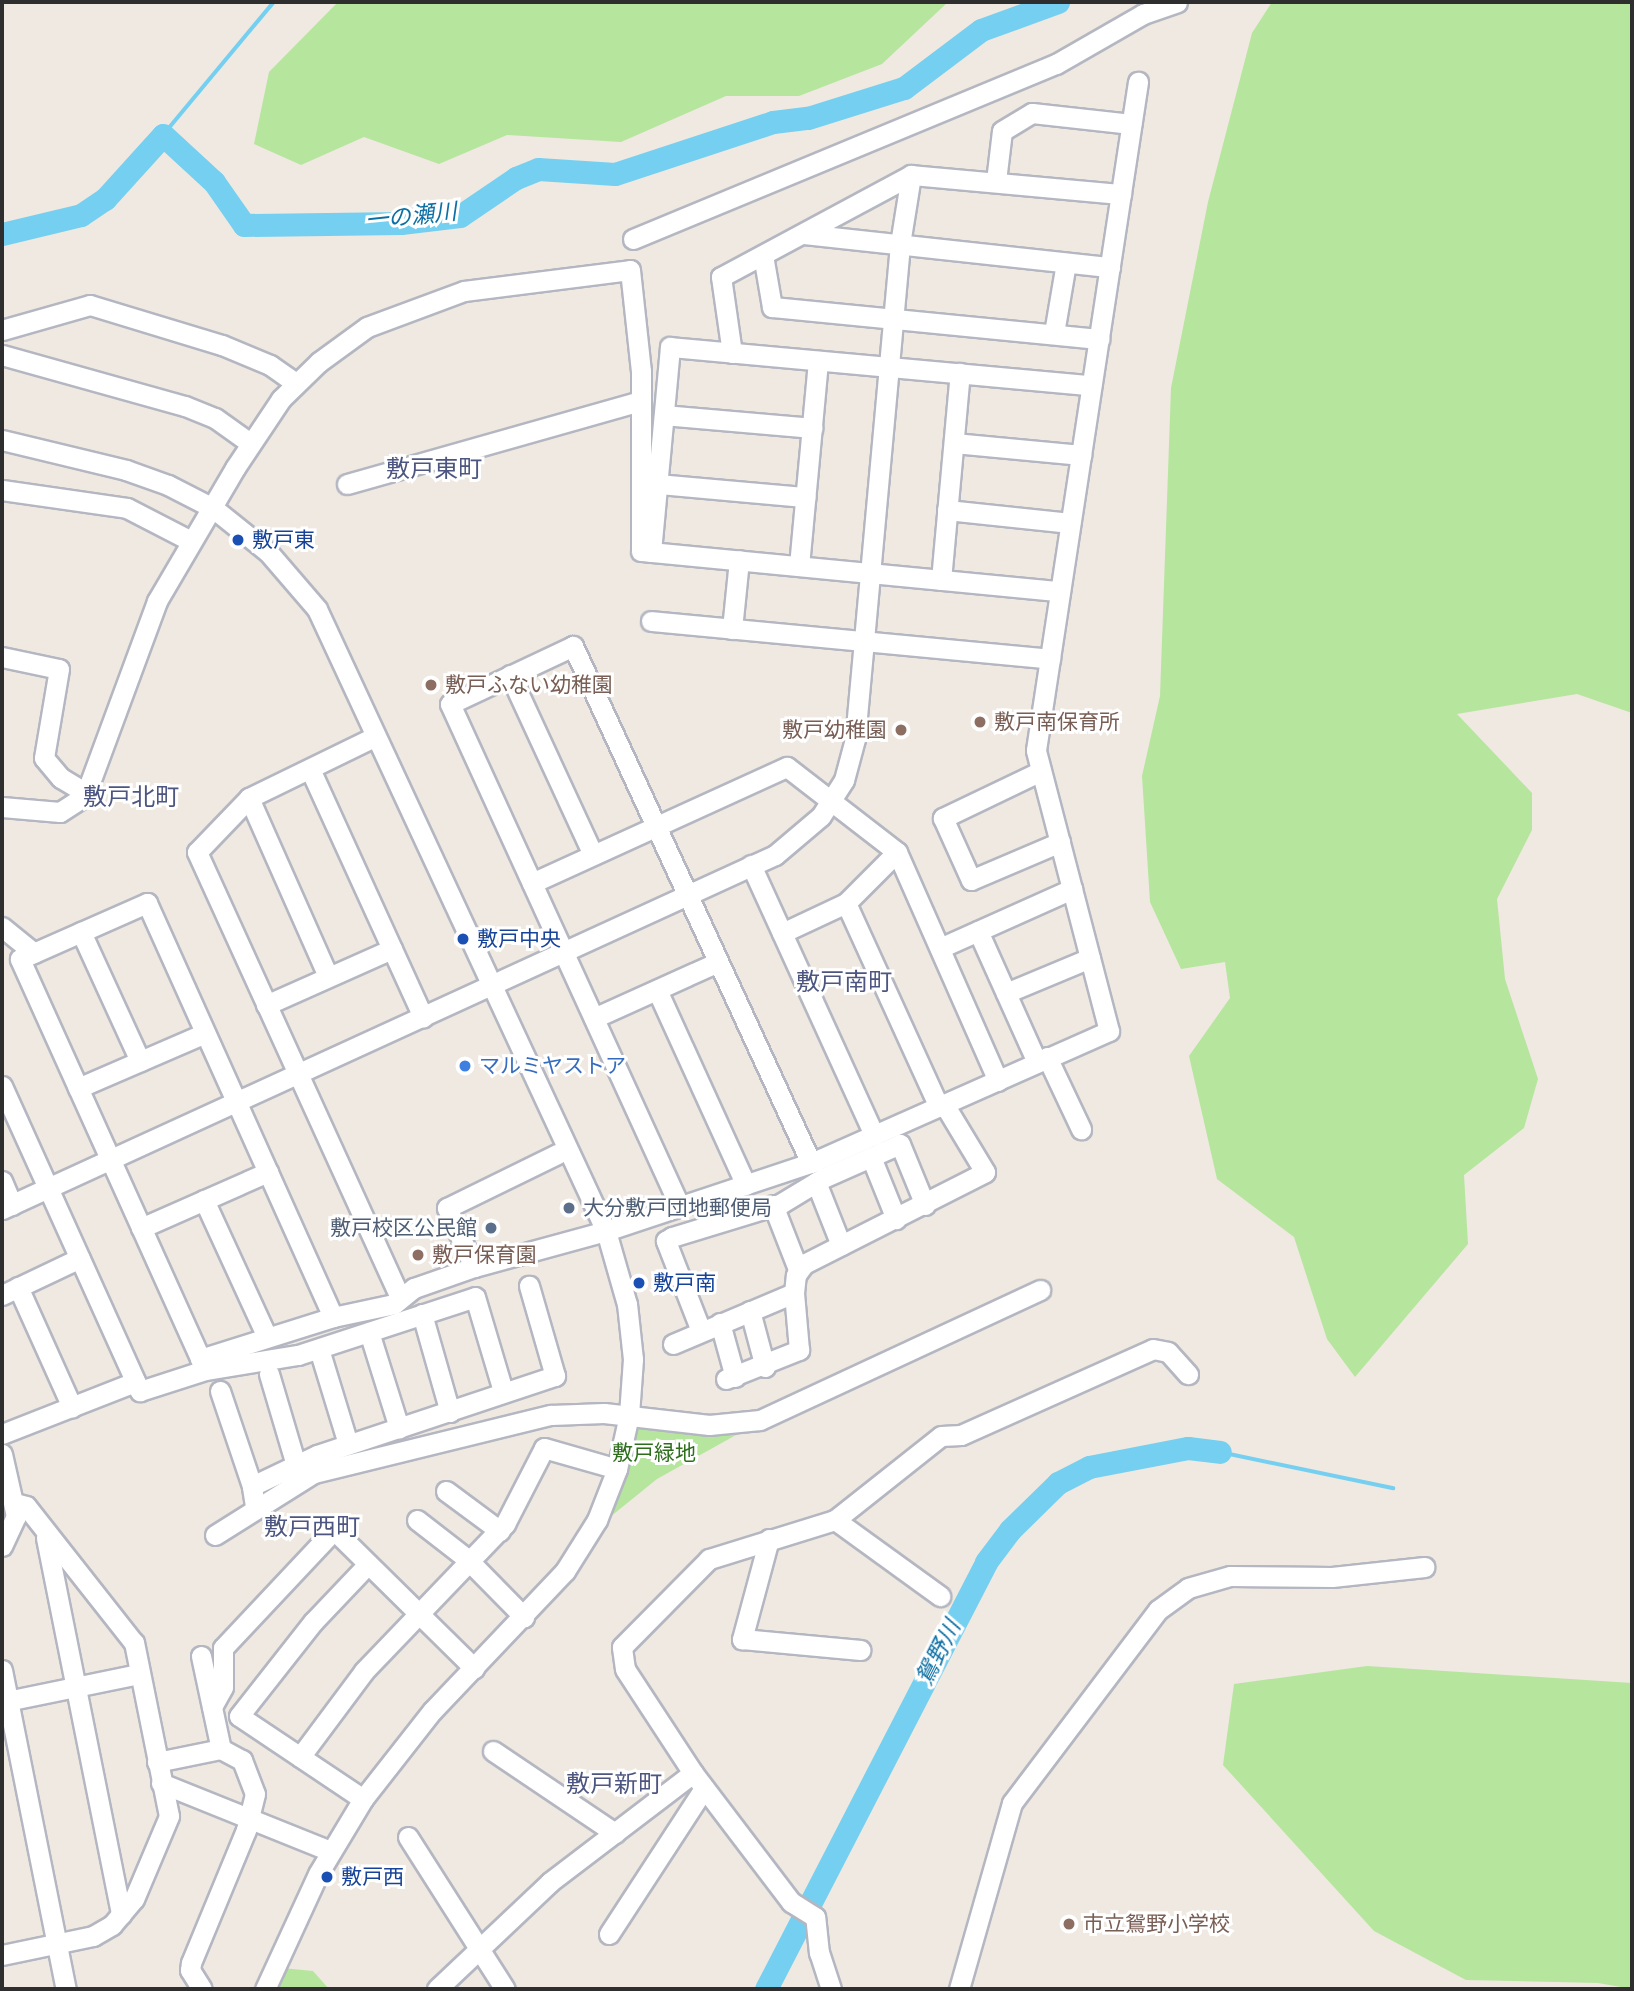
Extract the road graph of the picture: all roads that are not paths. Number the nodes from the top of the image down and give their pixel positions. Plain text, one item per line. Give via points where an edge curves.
1 (1177, 2) edge
2 (1138, 82) dead end
3 (1132, 124) junction
4 (911, 175) junction
5 (996, 181) junction
6 (1121, 194) junction
7 (804, 234) junction
8 (633, 239) dead end
9 (900, 244) junction
10 (763, 255) junction
11 (1066, 263) junction
12 (1110, 267) junction
13 (894, 317) junction
14 (2, 330) edge
15 (1054, 333) junction
16 (1099, 339) junction
17 (732, 353) junction
18 (2, 355) edge
19 (818, 360) junction
20 (890, 367) junction
21 (960, 373) junction
22 (296, 383) junction
23 (1091, 385) junction
24 (641, 401) junction
25 (664, 415) junction
26 (812, 428) junction
27 (2, 440) edge
28 (250, 443) junction
29 (954, 443) junction
30 (1081, 455) junction
31 (347, 484) dead end
32 (658, 484) junction
33 (2, 490) edge
34 (806, 497) junction
35 (213, 508) junction
36 (947, 510) junction
37 (1070, 523) junction
38 (191, 541) junction
39 (651, 552) junction
40 (739, 561) junction
41 (799, 566) junction
42 (871, 573) junction
43 (940, 580) junction
44 (1060, 591) junction
45 (651, 621) dead end
46 (732, 629) junction
47 (865, 642) junction
48 (2, 657) edge
49 (1049, 659) junction
50 (510, 676) junction
51 (372, 738) dead end
52 (310, 769) junction
53 (1041, 771) junction
54 (86, 793) junction
55 (249, 798) junction
56 (832, 802) junction
57 (2, 807) edge
58 (656, 827) junction
59 (1060, 842) junction
60 (897, 852) junction
61 (593, 855) junction
62 (751, 865) junction
63 (532, 883) junction
64 (1072, 889) junction
65 (688, 895) junction
66 (846, 903) junction
67 (2, 927) edge
68 (978, 931) junction
69 (81, 932) junction
70 (782, 933) junction
71 (940, 948) junction
72 (392, 949) junction
73 (564, 952) junction
74 (34, 953) junction
75 (1090, 958) junction
76 (719, 962) junction
77 (327, 974) junction
78 (494, 984) junction
79 (657, 990) junction
80 (1006, 993) junction
81 (267, 1005) junction
82 (422, 1017) junction
83 (594, 1018) junction
84 (205, 1033) junction
85 (1042, 1059) junction
86 (141, 1061) junction
87 (298, 1074) junction
88 (998, 1081) junction
89 (2, 1086) edge
90 (78, 1088) junction
91 (236, 1102) junction
92 (941, 1105) junction
93 (1081, 1129) dead end
94 (874, 1135) junction
95 (557, 1154) dead end
96 (871, 1157) junction
97 (110, 1160) junction
98 (268, 1172) junction
99 (813, 1173) junction
100 (2, 1181) edge
101 (746, 1185) junction
102 (48, 1188) junction
103 (204, 1200) junction
104 (774, 1205) junction
105 (925, 1205) junction
106 (680, 1206) junction
107 (7, 1207) edge
108 (896, 1219) junction
109 (141, 1228) junction
110 (606, 1231) junction
111 (841, 1245) junction
112 (79, 1258) junction
113 (474, 1267) junction
114 (798, 1269) junction
115 (528, 1286) dead end
116 (1040, 1290) dead end
117 (10, 1291) edge
118 (794, 1293) junction
119 (400, 1298) junction
120 (750, 1311) junction
121 (422, 1314) junction
122 (333, 1317) junction
123 (720, 1323) junction
124 (701, 1331) junction
125 (369, 1332) junction
126 (267, 1337) junction
127 (673, 1344) dead end
128 (319, 1349) junction
129 (202, 1364) junction
130 (765, 1367) junction
131 (269, 1374) dead end
132 (1188, 1374) dead end
133 (135, 1382) junction
134 (220, 1391) dead end
135 (503, 1391) junction
136 (72, 1407) junction
137 (450, 1412) junction
138 (629, 1415) junction
139 (2, 1421) edge
140 (2, 1428) edge
141 (399, 1428) junction
142 (2, 1434) edge
143 (348, 1444) junction
144 (2, 1454) edge
145 (296, 1465) junction
146 (617, 1469) junction
147 (446, 1491) dead end
148 (253, 1496) junction
149 (15, 1503) junction
150 (417, 1520) dead end
151 (835, 1520) junction
152 (499, 1531) junction
153 (46, 1535) junction
154 (215, 1535) dead end
155 (769, 1539) junction
156 (2, 1546) edge
157 (468, 1563) junction
158 (369, 1564) junction
159 (1424, 1567) dead end
160 (940, 1596) dead end
161 (418, 1612) junction
162 (524, 1617) junction
163 (860, 1650) dead end
164 (201, 1656) dead end
165 (474, 1668) junction
166 (2, 1670) edge
167 (139, 1674) junction
168 (74, 1687) junction
169 (5, 1701) edge
170 (212, 1707) junction
171 (221, 1749) junction
172 (493, 1751) dead end
173 (300, 1757) junction
174 (157, 1762) junction
175 (699, 1781) junction
176 (161, 1783) junction
177 (363, 1799) junction
178 (246, 1818) junction
179 (615, 1833) junction
180 (408, 1837) dead end
181 (330, 1851) junction
182 (121, 1915) junction
183 (609, 1934) dead end
184 (57, 1945) junction
185 (479, 1949) junction
186 (2, 1955) edge
187 (66, 1989) edge
188 (202, 1989) edge
189 (265, 1989) edge
190 (437, 1989) edge
191 (505, 1989) edge
192 (831, 1989) edge
193 (960, 1989) edge

1 - 8 street via 1143,14 1056,64
2 - 3 street
3 - 5 street via 1032,114 1002,131
3 - 6 street
4 - 5 street
4 - 7 street
4 - 9 street
5 - 6 street
6 - 12 street
7 - 9 street
7 - 10 street
9 - 11 street
9 - 13 street
10 - 13 street via 772,307
10 - 17 street via 721,277
11 - 12 street
11 - 15 street
12 - 16 street
13 - 15 street
13 - 20 street
14 - 22 street via 90,304 222,345 270,365
15 - 16 street
16 - 23 street
17 - 19 street
17 - 25 street via 670,347
18 - 28 street via 185,406 215,418
19 - 20 street
19 - 26 street
20 - 21 street
20 - 42 street
21 - 23 street
21 - 29 street
22 - 24 street via 367,327 419,305 492,287 630,270
22 - 28 street
23 - 30 street
24 - 31 street
24 - 39 street via 638,539 641,551
25 - 26 street
25 - 32 street
26 - 34 street
27 - 35 street via 126,470
28 - 35 street
29 - 30 street
29 - 36 street
30 - 37 street
32 - 34 street
32 - 39 street
33 - 38 street via 127,508
34 - 41 street
35 - 38 street
35 - 78 street via 268,552 317,608
36 - 37 street
36 - 43 street
37 - 44 street
38 - 54 street via 157,601
39 - 40 street
40 - 41 street
40 - 46 street
41 - 42 street
42 - 43 street
42 - 47 street
43 - 44 street
44 - 49 street
45 - 46 street
46 - 47 street
47 - 49 street
47 - 56 street via 851,760
48 - 54 street via 59,669 44,758 61,778
49 - 53 street via 1036,750
50 - 58 street via 573,646
50 - 61 street
50 - 63 street via 450,704
51 - 52 street
52 - 55 street
52 - 72 street
53 - 59 street
53 - 59 street via 943,818 971,880
54 - 57 street via 76,805 60,812
55 - 77 street
55 - 81 street via 197,852
56 - 58 street via 787,767
56 - 60 street
56 - 62 street via 794,843
58 - 61 street
58 - 65 street
59 - 64 street
60 - 66 street
60 - 71 street
61 - 63 street
62 - 65 street
62 - 70 street
63 - 73 street
64 - 68 street
64 - 75 street
65 - 73 street
65 - 76 street
66 - 70 street
66 - 92 street
67 - 74 street
68 - 71 street
68 - 80 street
69 - 74 street
69 - 84 street via 147,903
69 - 86 street
70 - 94 street
71 - 88 street
72 - 77 street
72 - 82 street
73 - 78 street
73 - 83 street
74 - 90 street via 20,959
75 - 80 street
75 - 85 street via 1109,1031
76 - 79 street
76 - 99 street
77 - 81 street
78 - 82 street
78 - 110 street
79 - 83 street
79 - 101 street
80 - 85 street
81 - 87 street
82 - 87 street
83 - 106 street
84 - 86 street
84 - 91 street
85 - 88 street
85 - 93 street
86 - 90 street
87 - 91 street
87 - 119 street
88 - 92 street
89 - 102 street
90 - 97 street
91 - 97 street
91 - 98 street
92 - 94 street
92 - 105 street via 985,1172
94 - 99 street
95 - 113 street via 447,1208
96 - 99 street
96 - 105 street via 900,1144
96 - 108 street
97 - 102 street
97 - 109 street
98 - 103 street
98 - 122 street
99 - 101 street
99 - 104 street
99 - 111 street
100 - 107 street
101 - 106 street
102 - 107 street
102 - 112 street
103 - 109 street
103 - 126 street
104 - 114 street
104 - 124 street via 698,1226 666,1241
105 - 108 street
106 - 110 street
108 - 111 street
109 - 129 street
110 - 113 street
110 - 138 street via 631,1330
111 - 114 street
112 - 117 street
112 - 133 street
113 - 119 street via 414,1288
114 - 118 street
115 - 135 street via 555,1376
116 - 138 street via 760,1420 709,1426
117 - 136 street
118 - 120 street
118 - 130 street via 799,1350
119 - 122 street via 340,1319
120 - 123 street
120 - 130 street
121 - 125 street
121 - 135 street via 475,1297
121 - 137 street
122 - 126 street
123 - 124 street
123 - 130 street via 731,1378
124 - 127 street
125 - 128 street
125 - 141 street
126 - 129 street
128 - 129 street
128 - 143 street
129 - 133 street via 140,1391
131 - 145 street
132 - 151 street via 1168,1352 1153,1349 1132,1355 961,1435 941,1436
133 - 136 street
134 - 148 street
135 - 137 street
136 - 142 street
137 - 141 street
138 - 146 street
138 - 148 street via 551,1415 339,1466
139 - 140 street
141 - 143 street
143 - 145 street
144 - 149 street
145 - 148 street
146 - 152 street via 544,1448 523,1495
146 - 162 street via 578,1553
147 - 152 street
148 - 154 street
149 - 153 street via 26,1506
149 - 156 street via 14,1524
150 - 157 street
151 - 155 street
151 - 160 street
152 - 157 street
153 - 167 street via 134,1643
153 - 168 street
155 - 163 street via 743,1639
155 - 175 street via 709,1559 622,1647 625,1669
157 - 161 street
157 - 162 street
158 - 161 street
158 - 170 street via 334,1530 223,1648 223,1687
158 - 173 street via 313,1622 239,1716
159 - 193 street via 1332,1577 1230,1576 1188,1588 1158,1610 1012,1803
161 - 165 street
161 - 173 street via 364,1671
162 - 165 street
164 - 170 street
165 - 177 street via 424,1721
166 - 169 street
167 - 168 street
167 - 174 street
168 - 169 street
168 - 182 street
169 - 184 street
170 - 171 street
171 - 174 street
171 - 178 street via 242,1760 256,1794
172 - 179 street
173 - 177 street
174 - 176 street
175 - 179 street
175 - 183 street
175 - 192 street via 790,1902 815,1917 819,1954
176 - 178 street
176 - 182 street via 169,1816 134,1899
177 - 181 street
178 - 181 street
178 - 188 street via 246,1830 191,1963 190,1970
179 - 185 street via 550,1882
180 - 185 street
181 - 189 street
182 - 184 street via 93,1936
184 - 186 street
184 - 187 street
185 - 190 street
185 - 191 street

